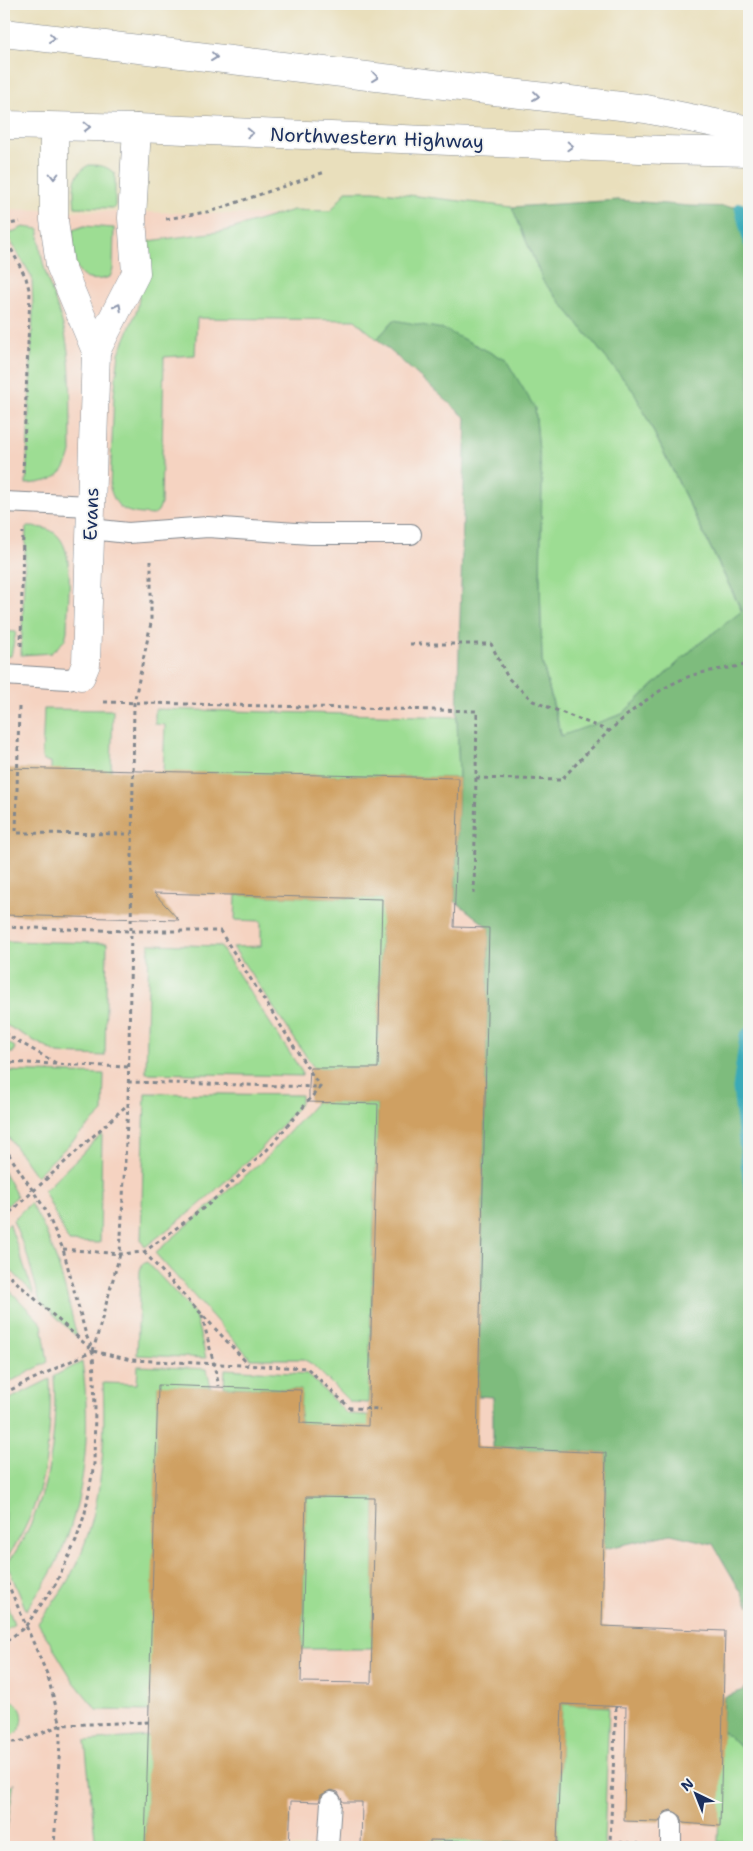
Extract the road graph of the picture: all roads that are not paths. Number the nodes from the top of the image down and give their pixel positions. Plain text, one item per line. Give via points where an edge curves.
1 (4, 33) edge
2 (4, 125) edge
3 (54, 127) junction
4 (137, 128) junction
5 (749, 130) edge
6 (749, 152) edge
7 (96, 351) junction
8 (13, 502) edge
9 (91, 518) junction
10 (411, 534) dead end
11 (12, 675) edge
12 (81, 676) joint
13 (331, 1802) dead end
14 (672, 1822) dead end
15 (328, 1847) edge
16 (671, 1847) edge

1 -> 5 main road via 646,109
2 - 3 main road, Northwestern Highway
3 -> 4 main road, Northwestern Highway
3 -> 7 main road, Evans via 54,220 60,265
4 -> 6 main road, Northwestern Highway
7 -> 4 main road, Evans via 136,273 132,218
7 - 9 main road, Evans
8 - 9 lane
9 - 10 lane via 128,533 208,527 311,534
9 - 12 main road, Evans via 86,664
11 - 12 lane via 68,679
13 - 15 lane
14 - 16 lane

